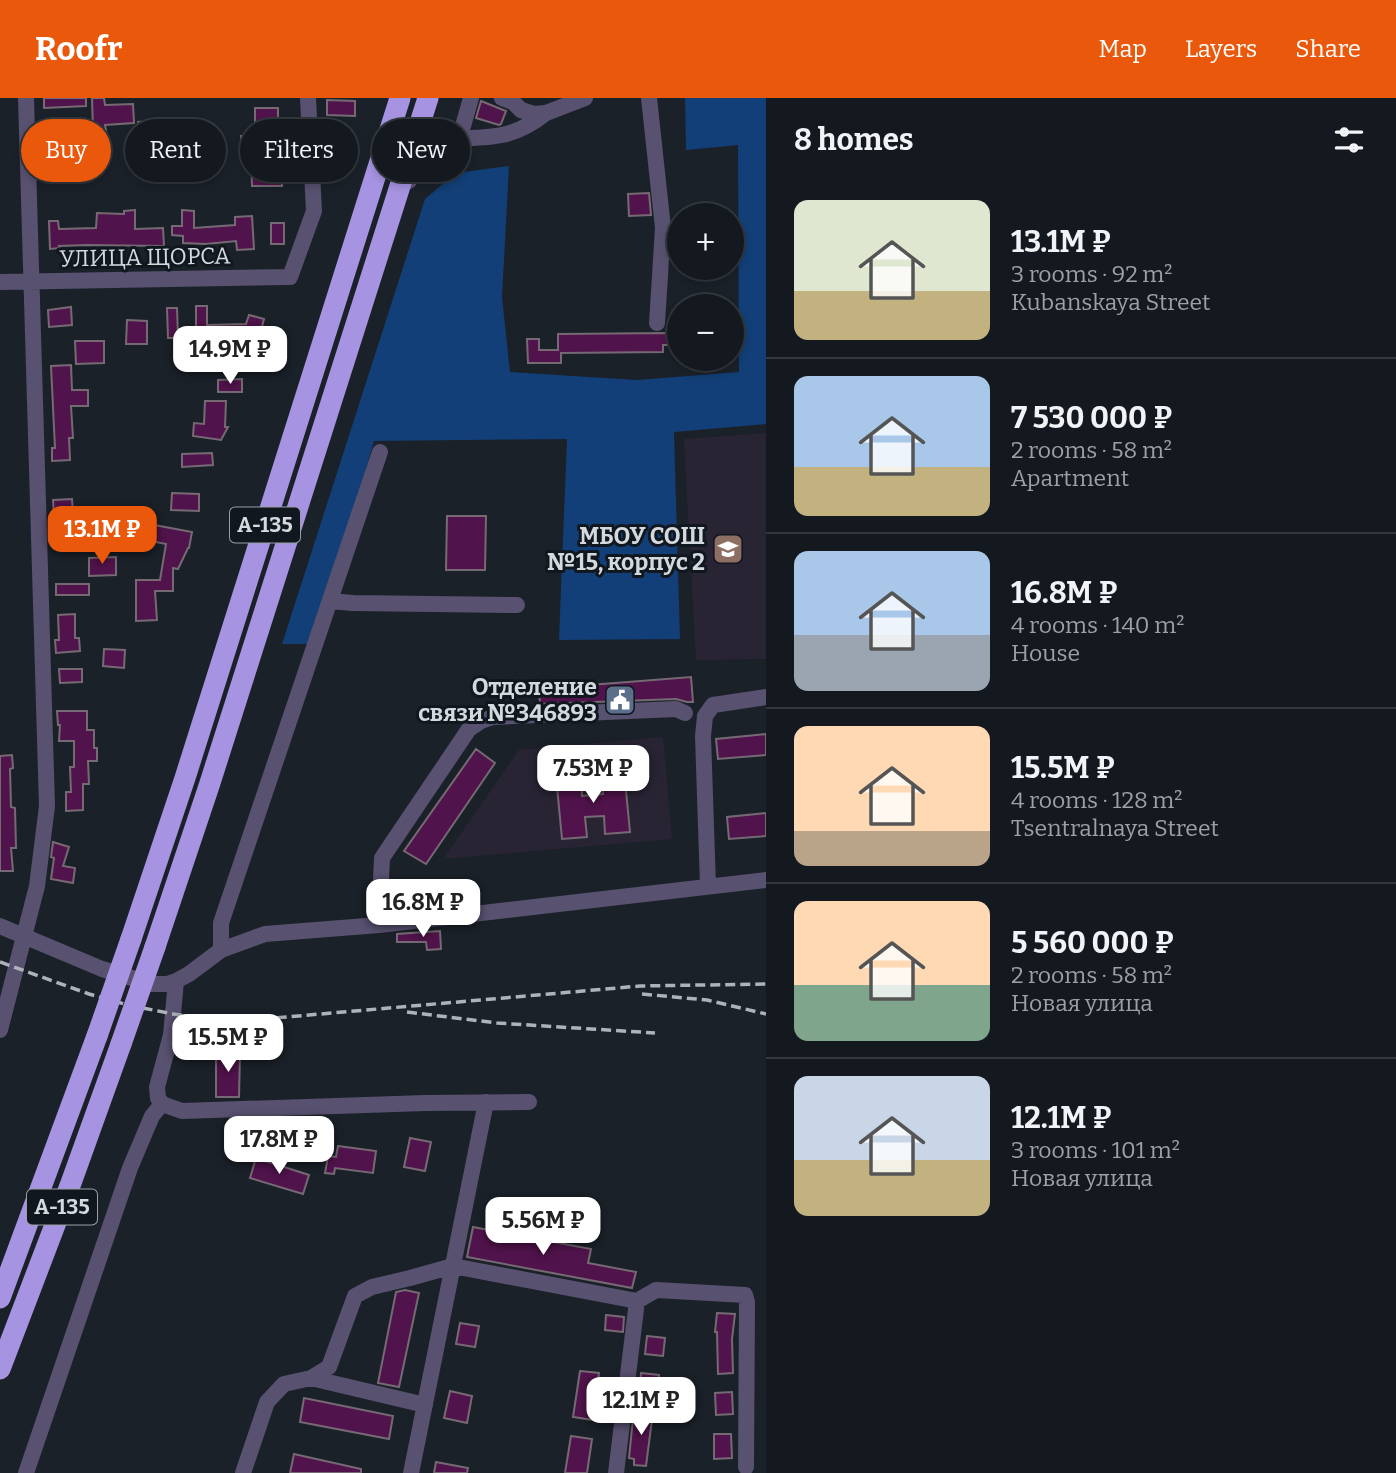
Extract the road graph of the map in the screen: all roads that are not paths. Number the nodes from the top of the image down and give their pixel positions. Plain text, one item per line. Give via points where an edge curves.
1 (26, 98) edge
2 (308, 98) edge
3 (400, 98) edge
4 (428, 98) edge
5 (471, 98) edge
6 (502, 98) edge
7 (585, 98) edge
8 (649, 98) edge
9 (546, 113) junction
10 (465, 119) edge
11 (470, 138) edge
12 (409, 182) edge
13 (383, 239) junction
14 (31, 281) junction
15 (0, 282) edge
16 (657, 323) dead end
17 (380, 452) dead end
18 (330, 601) junction
19 (517, 605) dead end
20 (766, 697) edge
21 (685, 713) dead end
22 (766, 880) edge
23 (708, 886) junction
24 (379, 925) junction
25 (0, 926) edge
26 (23, 936) junction
27 (221, 950) junction
28 (176, 981) junction
29 (0, 1030) edge
30 (486, 1102) junction
31 (529, 1102) dead end
32 (162, 1104) junction
33 (453, 1266) junction
34 (0, 1298) edge
35 (637, 1301) junction
36 (0, 1369) edge
37 (311, 1378) junction
38 (425, 1405) junction
39 (746, 1467) dead end
40 (26, 1473) edge
41 (243, 1473) edge
42 (411, 1473) edge
43 (616, 1473) edge

1 - 14 street
2 - 14 street, УЛИЦА ЩОРСА via 314,211 290,277
3 - 34 highway, А-135, bridge via 185,778 97,1036
4 - 13 highway, А-135
5 - 10 street
6 - 9 street via 522,110
7 - 9 street
8 - 16 street via 663,229
9 - 11 street via 501,137
12 - 13 street via 394,227
13 - 36 highway, А-135, bridge via 155,947
14 - 15 street, УЛИЦА ЩОРСА
14 - 26 street via 47,806 37,887
17 - 18 street
18 - 19 street
18 - 27 street via 221,923
20 - 23 street via 713,705 705,716
21 - 24 street via 676,709 493,717 469,729 382,858
22 - 23 street
23 - 24 street
24 - 27 street via 265,934
25 - 26 street
26 - 28 street via 152,984
26 - 29 street
27 - 28 street
28 - 32 street via 171,1035 158,1087
30 - 31 street
30 - 32 street via 181,1111
30 - 33 street
32 - 40 street via 152,1116 130,1168
33 - 35 street
33 - 37 street via 372,1287 355,1296 329,1367
33 - 38 street
35 - 39 street via 656,1290 745,1295
35 - 43 street
37 - 38 street
37 - 41 street via 284,1384 267,1402
38 - 42 street

